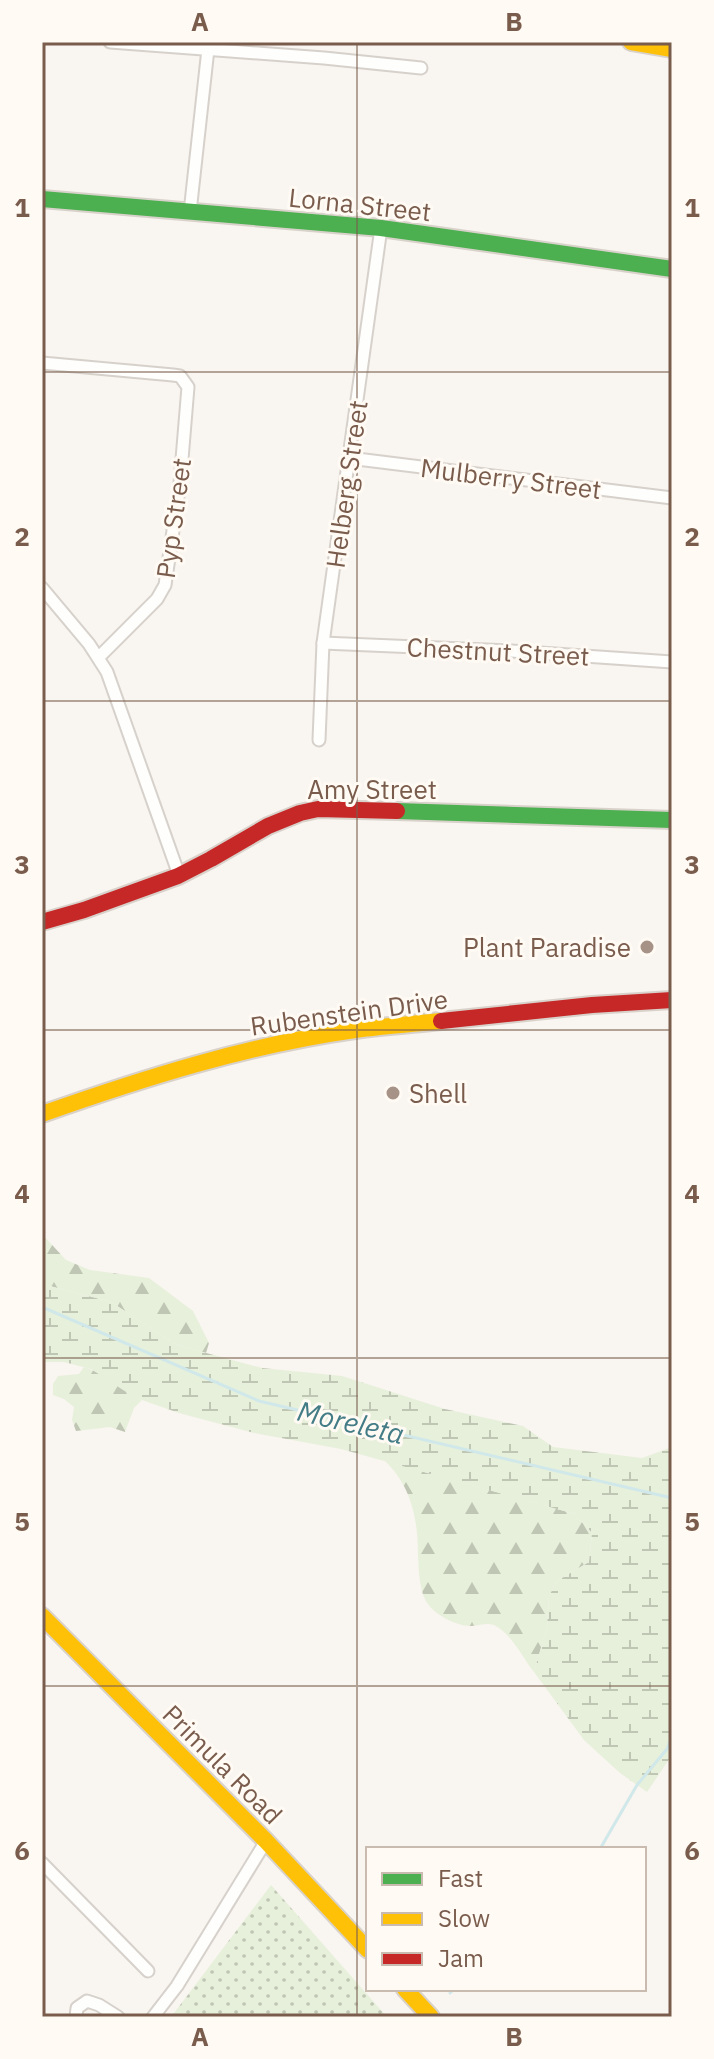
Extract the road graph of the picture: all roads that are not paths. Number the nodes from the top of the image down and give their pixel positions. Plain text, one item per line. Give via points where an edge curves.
1 (110, 42) edge
2 (638, 44) edge
3 (208, 49) junction
4 (672, 49) edge
5 (672, 63) edge
6 (421, 68) dead end
7 (42, 199) edge
8 (190, 212) junction
9 (381, 228) junction
10 (672, 269) edge
11 (42, 363) edge
12 (349, 458) junction
13 (672, 498) edge
14 (42, 588) edge
15 (323, 643) junction
16 (99, 657) junction
17 (672, 662) edge
18 (319, 740) dead end
19 (672, 820) edge
20 (179, 875) junction
21 (45, 922) edge
22 (672, 1000) edge
23 (42, 1114) edge
24 (42, 1616) edge
25 (266, 1841) junction
26 (42, 1863) edge
27 (366, 1948) edge
28 (148, 1971) dead end
29 (407, 1991) edge
30 (76, 2017) edge
31 (118, 2017) edge
32 (153, 2017) edge
33 (431, 2017) edge

1 - 3 street
2 - 4 street
2 - 5 street
3 - 6 street
3 - 8 street
7 - 8 street, Lorna Street
8 - 9 street, Lorna Street
9 - 10 street, Lorna Street
9 - 12 street, Helberg Street
11 - 16 street, Pyp Street via 180,376 188,387 165,585
12 - 13 street, Mulberry Street
12 - 15 street, Helberg Street
14 - 16 street
15 - 17 street, Chestnut Street
15 - 18 street, Helberg Street
16 - 20 street
19 - 20 street, Amy Street via 318,809 277,820
20 - 21 street, Amy Street
22 - 23 street, Rubenstein Drive via 308,1038 178,1070
24 - 25 street, Primula Road
25 - 27 street, Primula Road
25 - 32 street
26 - 28 street
29 - 33 street
30 - 31 street via 77,2008 87,2001

